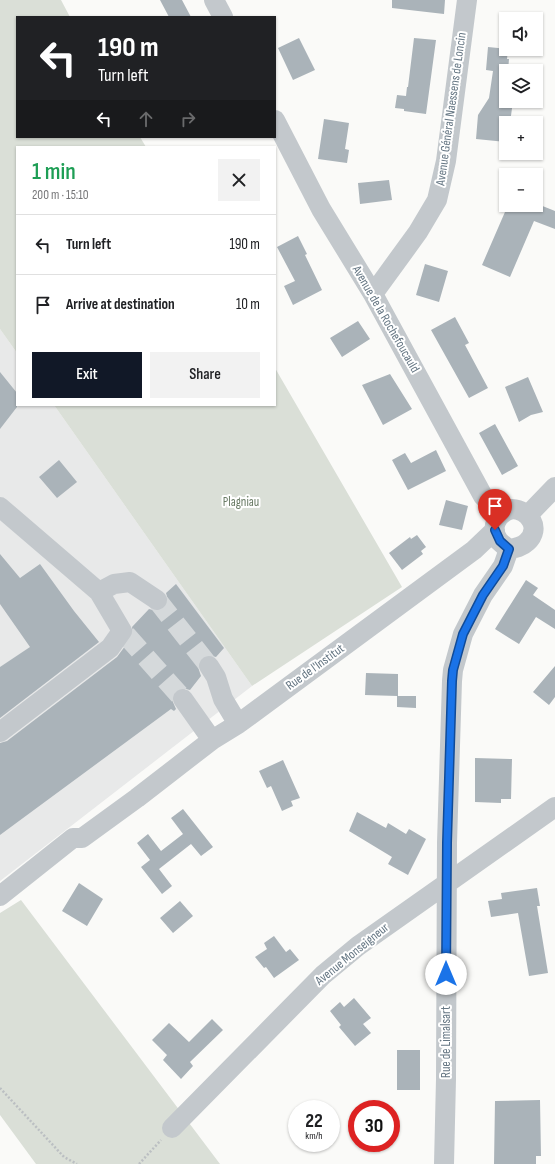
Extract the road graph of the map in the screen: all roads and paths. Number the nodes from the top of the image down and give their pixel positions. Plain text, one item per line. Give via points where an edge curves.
1 (214, 0) edge
2 (467, 0) edge
3 (222, 16) edge
4 (276, 122) edge
5 (373, 294) junction
6 (555, 487) edge
7 (0, 507) edge
8 (528, 515) junction
9 (498, 522) junction
10 (509, 549) junction
11 (99, 592) junction
12 (157, 600) tunnel mouth
13 (209, 666) tunnel mouth
14 (183, 699) tunnel mouth
15 (238, 724) junction
16 (0, 732) edge
17 (212, 740) junction
18 (555, 807) edge
19 (447, 884) junction
20 (0, 896) edge
21 (0, 1088) edge
22 (172, 1128) joint
23 (77, 1164) edge
24 (139, 1164) edge
25 (444, 1164) edge

1 - 3 street
2 - 5 street, Avenue Général Naessens de Loncin via 446,161 437,200 418,232
4 - 5 street, Avenue de la Rochefoucauld via 321,209
5 - 9 street, Avenue de la Rochefoucauld
6 - 8 street
7 - 11 street
8 - 9 street via 512,509
8 - 10 street via 533,526 530,538 522,546
9 - 10 street via 500,541
9 - 15 street, Rue de l'Institut via 474,550
10 - 19 street, Rue de Limalsart via 503,566 483,595 463,634 453,670
11 - 12 street via 114,584 130,582
11 - 16 street via 124,633 110,648
13 - 15 street via 216,677 223,699
14 - 17 street
15 - 17 street, Rue de l'Institut
17 - 20 street, Rue de l'Institut via 82,838 73,838
18 - 19 street, Avenue Monseigneur
19 - 22 street, Avenue Monseigneur via 358,946 323,975
19 - 25 street, Rue de Limalsart
21 - 23 path via 64,1157
22 - 24 path

